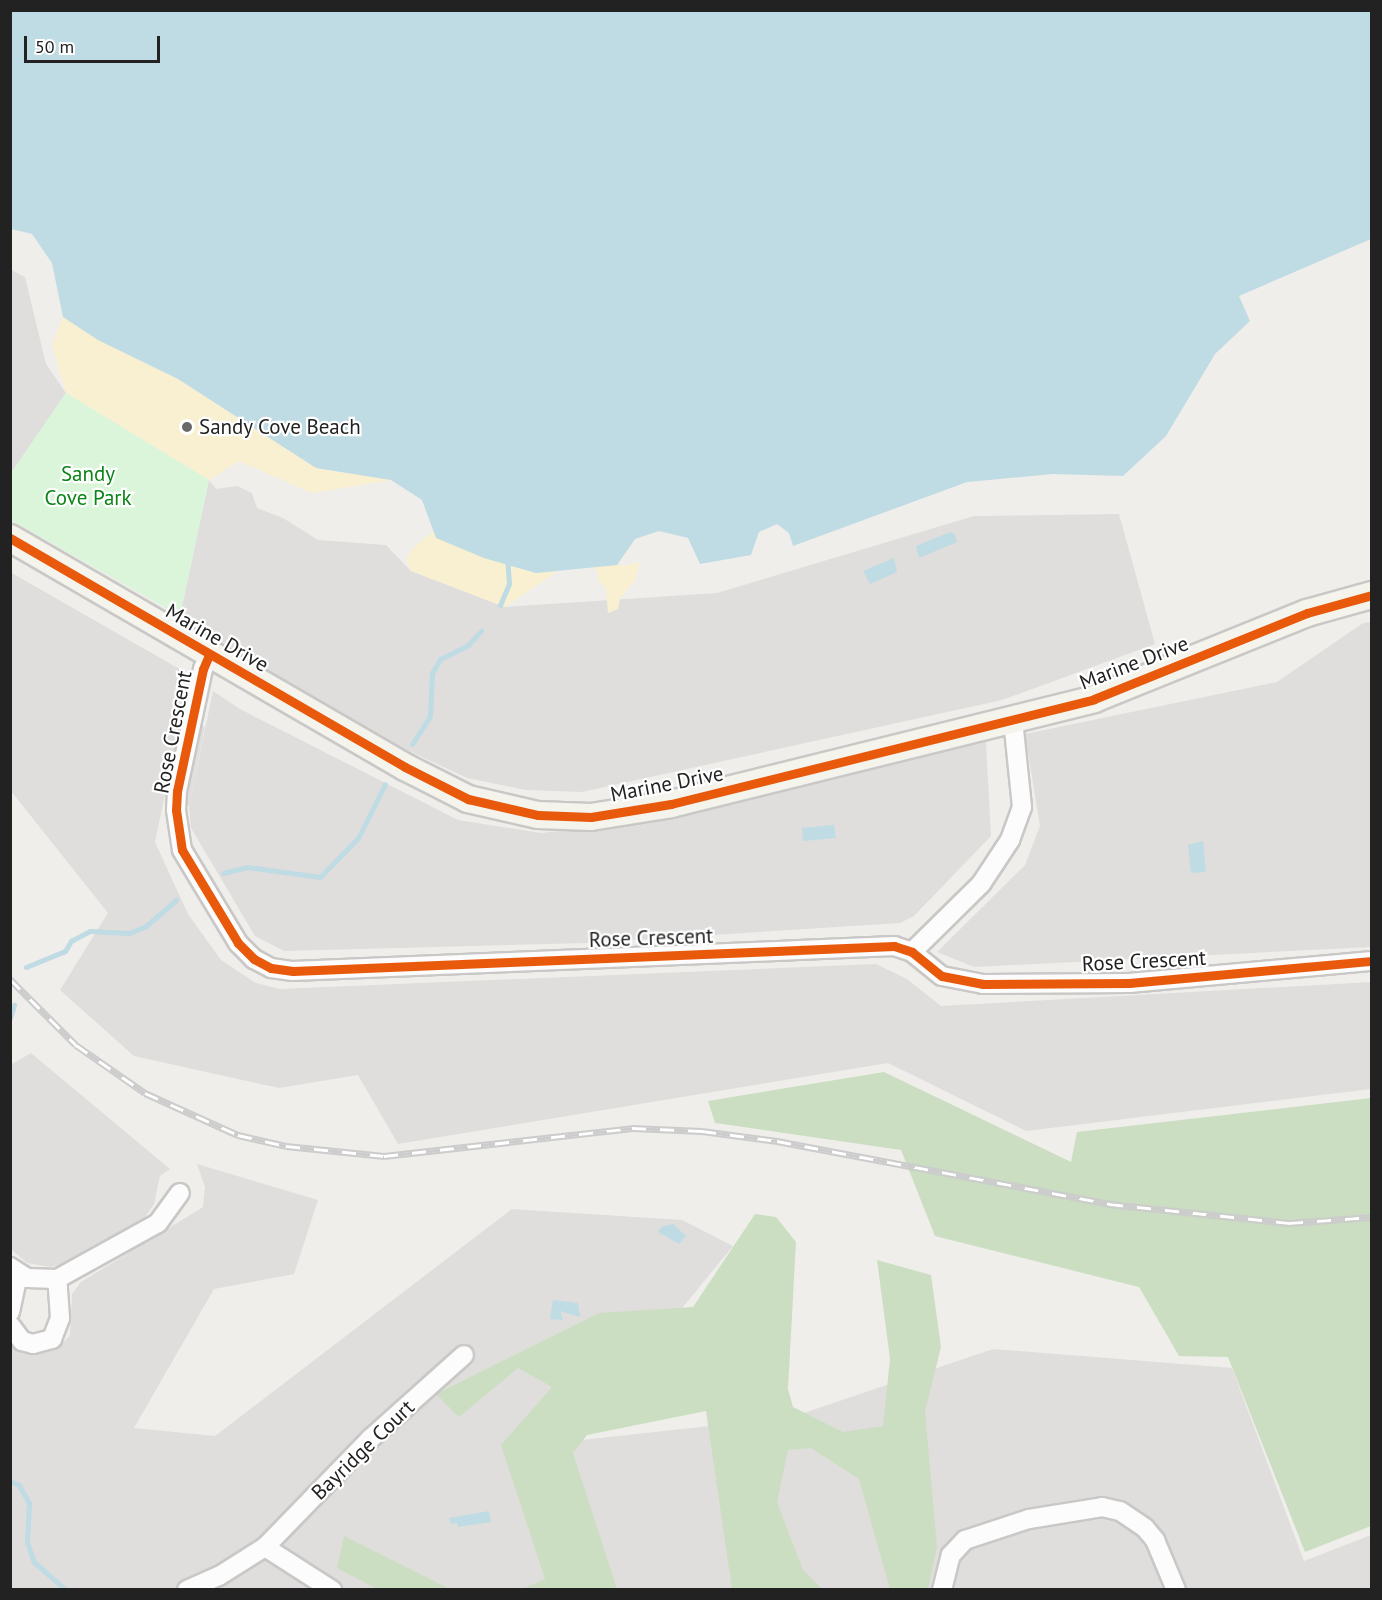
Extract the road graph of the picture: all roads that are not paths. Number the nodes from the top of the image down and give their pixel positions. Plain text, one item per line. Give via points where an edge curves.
1 (10, 538) edge
2 (1371, 595) edge
3 (200, 649) junction
4 (1013, 720) junction
5 (912, 952) junction
6 (1371, 961) edge
7 (180, 1193) dead end
8 (14, 1271) edge
9 (57, 1279) junction
10 (10, 1312) edge
11 (10, 1325) edge
12 (464, 1355) dead end
13 (265, 1547) junction
14 (187, 1590) edge
15 (332, 1590) edge
16 (942, 1590) edge
17 (1176, 1590) edge

1 - 3 main road, Marine Drive
2 - 4 main road, Marine Drive via 1307,613 1094,699
3 - 4 main road, Marine Drive via 468,799 538,814 591,817 631,813
3 - 5 street, Rose Crescent via 203,669 177,791 182,850 238,943 254,959 271,968 292,971 894,946
4 - 5 street via 1022,807 1010,840 981,884
5 - 6 street, Rose Crescent via 942,976 983,984 1128,983
7 - 9 street via 158,1222
8 - 9 street
8 - 10 street
9 - 11 street via 60,1318 52,1339 33,1344 22,1341
12 - 13 street, Bayridge Court via 370,1439
13 - 14 street, Bayridge Court via 219,1576
13 - 15 street
16 - 17 street via 951,1555 965,1540 1029,1519 1102,1507 1120,1511 1145,1528 1155,1540

